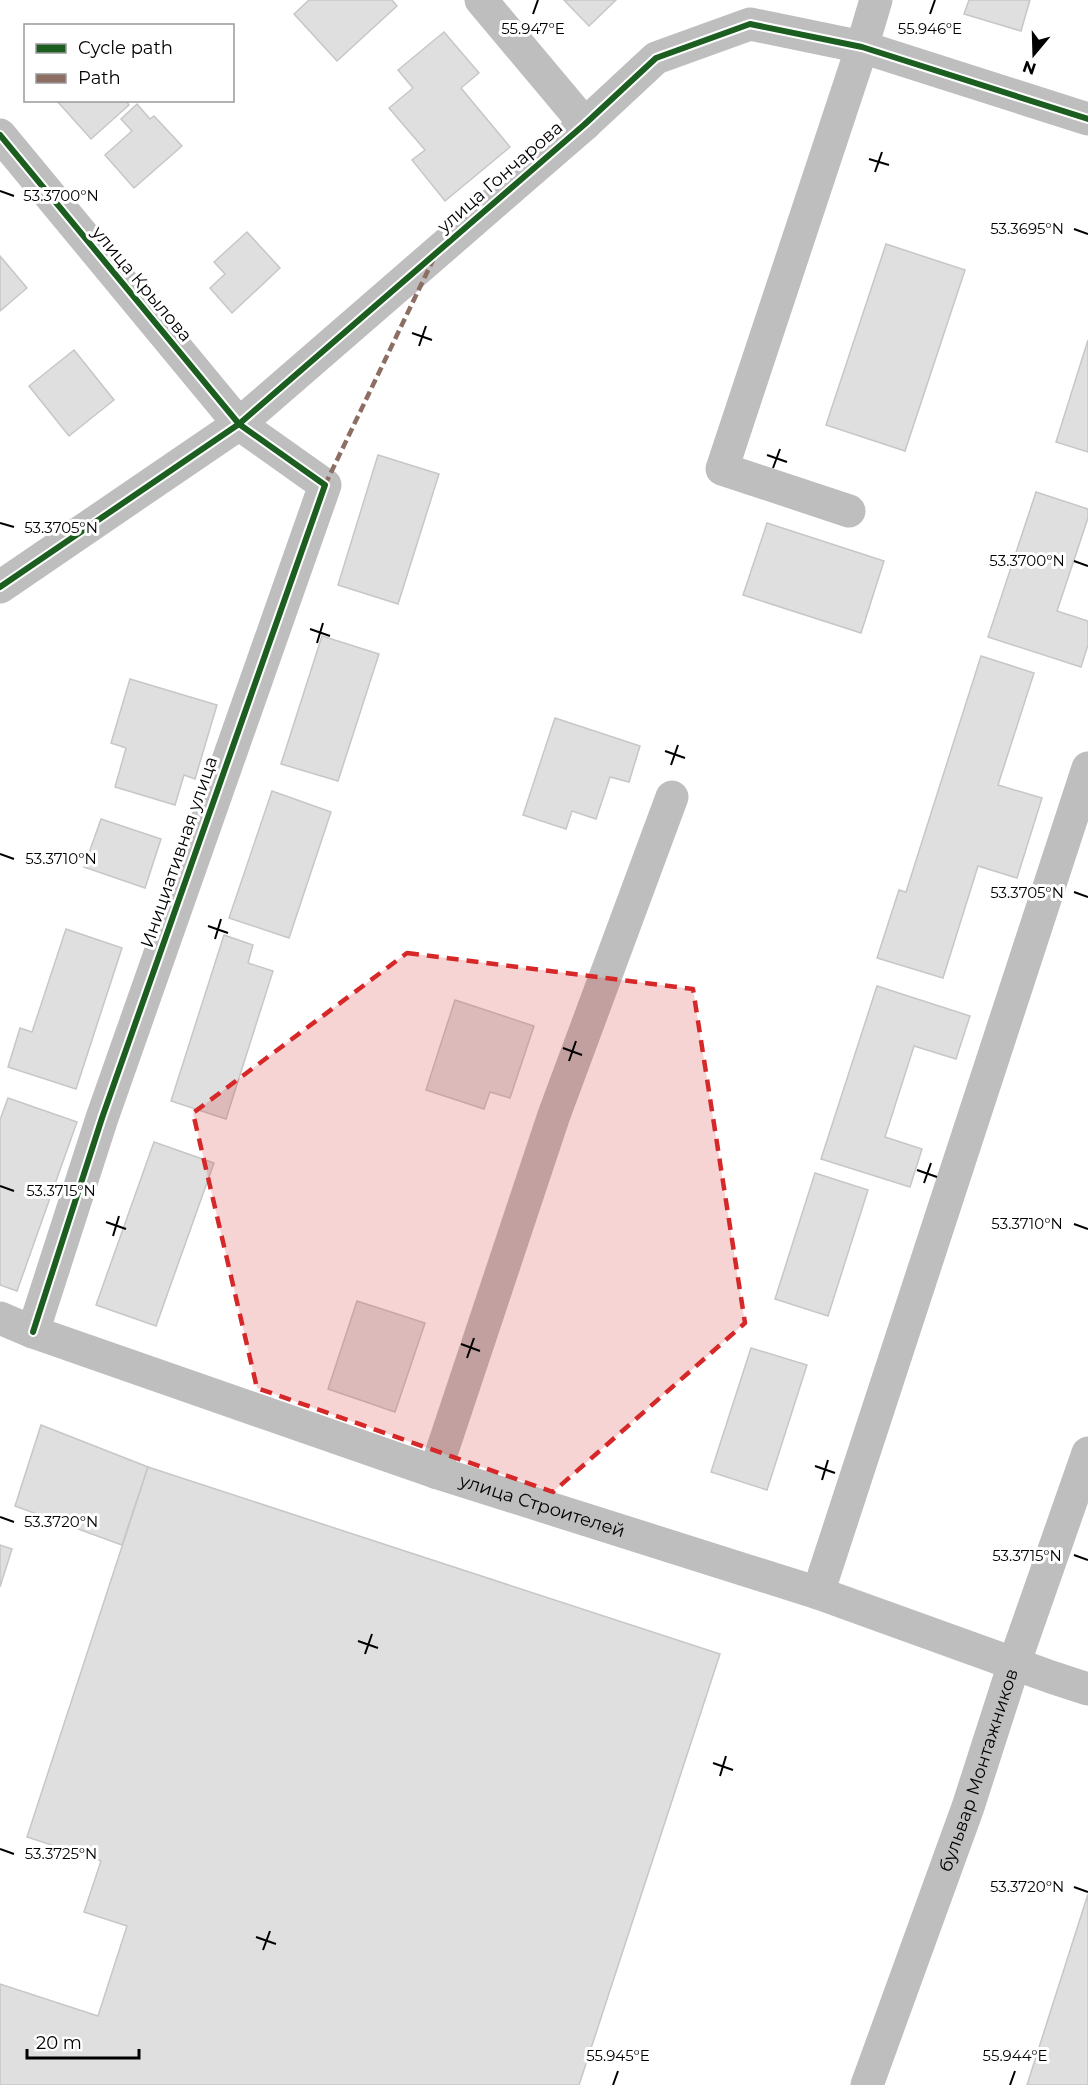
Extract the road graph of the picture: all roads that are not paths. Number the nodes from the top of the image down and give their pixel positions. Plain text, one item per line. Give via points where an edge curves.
1 (481, 0) edge
2 (876, 0) edge
3 (862, 47) junction
4 (1088, 119) edge
5 (585, 124) junction
6 (0, 135) edge
7 (238, 424) junction
8 (849, 511) dead end
9 (0, 587) edge
10 (1088, 768) edge
11 (672, 797) dead end
12 (0, 1318) edge
13 (33, 1332) junction
14 (1088, 1453) edge
15 (435, 1472) junction
16 (818, 1593) junction
17 (1014, 1664) junction
18 (1088, 1689) edge
19 (867, 2085) edge

1 - 5 street
2 - 3 street
3 - 4 street, улица Гончарова
3 - 5 street, улица Гончарова via 750,24 656,58
3 - 8 street via 722,469
5 - 7 street, улица Гончарова
6 - 7 street, улица Крылова
7 - 9 street, улица Гончарова
7 - 13 street, Инициативная улица via 325,485 102,1118
10 - 16 street
11 - 15 street via 554,1115
12 - 13 street, улица Строителей
13 - 15 street, улица Строителей
14 - 17 street, бульвар Монтажников
15 - 16 street, улица Строителей
16 - 17 street, улица Строителей
17 - 18 street, улица Строителей
17 - 19 street, бульвар Монтажников via 968,1807

